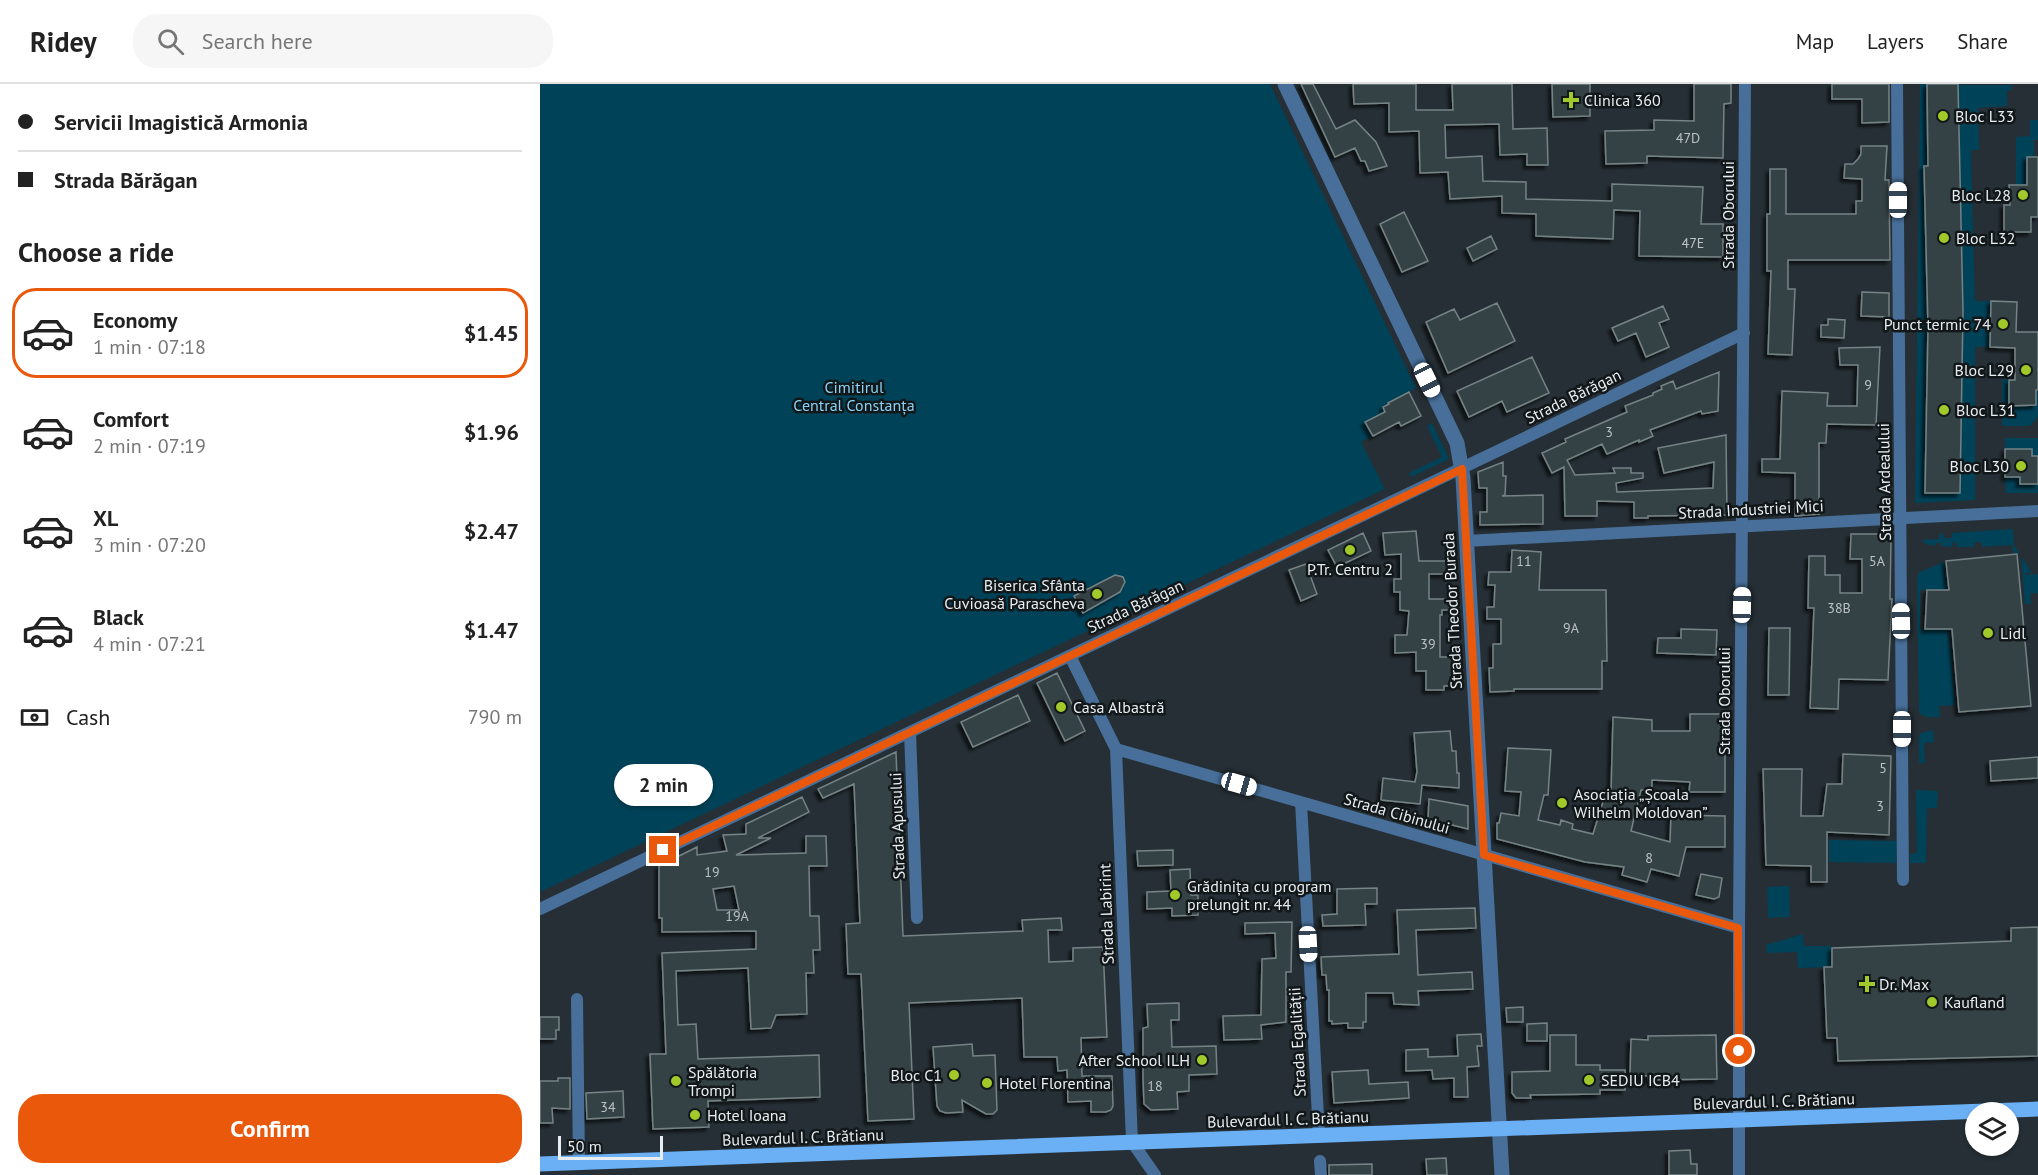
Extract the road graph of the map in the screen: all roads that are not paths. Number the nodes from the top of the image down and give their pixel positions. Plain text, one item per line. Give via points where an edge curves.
1 (1285, 84) edge
2 (1745, 84) edge
3 (1897, 84) edge
4 (1744, 333) junction
5 (1462, 469) junction
6 (2038, 511) edge
7 (1900, 518) junction
8 (1743, 526) junction
9 (1466, 541) junction
10 (1070, 656) junction
11 (910, 732) junction
12 (1116, 749) junction
13 (1301, 802) junction
14 (1484, 855) junction
15 (1903, 880) dead end
16 (540, 909) edge
17 (916, 918) dead end
18 (1738, 928) junction
19 (577, 999) dead end
20 (2038, 1109) edge
21 (1739, 1120) junction
22 (1499, 1129) junction
23 (1319, 1136) junction
24 (1132, 1142) junction
25 (1320, 1161) dead end
26 (579, 1163) junction
27 (540, 1164) edge
28 (1155, 1175) edge
29 (1321, 1175) edge
30 (1502, 1175) edge
31 (1739, 1175) edge

1 - 5 street, Strada Theodor Burada via 1457,443
2 - 4 street, Strada Oborului
3 - 7 street, Strada Ardealului
4 - 5 street, Strada Bărăgan
4 - 8 street, Strada Oborului
5 - 9 street, Strada Theodor Burada
5 - 10 street, Strada Bărăgan
6 - 7 street, Strada Industriei Mici
7 - 8 street, Strada Industriei Mici
7 - 15 street, Strada Ardealului
8 - 9 street, Strada Industriei Mici
8 - 18 street, Strada Oborului
9 - 14 street, Strada Theodor Burada
10 - 11 street, Strada Bărăgan
10 - 12 street, Strada Labirint
11 - 16 street, Strada Bărăgan
11 - 17 street, Strada Apusului
12 - 13 street, Strada Cibinului
12 - 24 street, Strada Labirint
13 - 14 street, Strada Cibinului
13 - 23 street, Strada Egalității
14 - 18 street, Strada Cibinului
14 - 22 street, Strada Theodor Burada
18 - 21 street, Strada Oborului
19 - 26 street
20 - 21 main road, Bulevardul I. C. Brătianu
21 - 22 main road, Bulevardul I. C. Brătianu
21 - 31 street, Strada Oborului
22 - 23 main road, Bulevardul I. C. Brătianu
22 - 30 street, Strada Theodor Burada
23 - 24 main road, Bulevardul I. C. Brătianu
24 - 26 main road, Bulevardul I. C. Brătianu
24 - 28 street
25 - 29 street
26 - 27 main road, Bulevardul I. C. Brătianu

